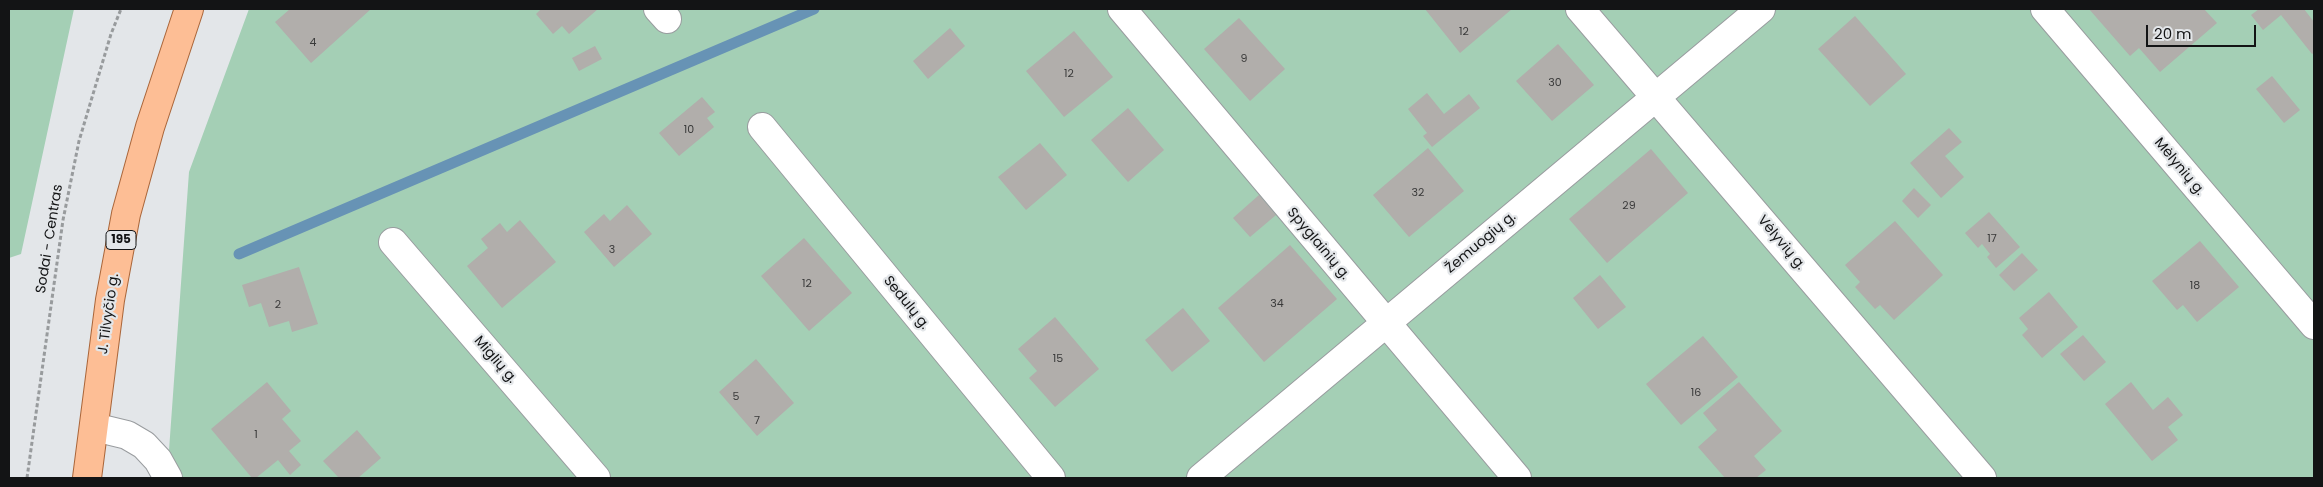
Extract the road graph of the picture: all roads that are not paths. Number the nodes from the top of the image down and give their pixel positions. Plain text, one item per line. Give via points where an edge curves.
1 (189, 9) edge
2 (1122, 9) edge
3 (1580, 9) edge
4 (1761, 9) edge
5 (2045, 9) edge
6 (1657, 98) junction
7 (762, 127) dead end
8 (393, 242) dead end
9 (1384, 323) junction
10 (2314, 325) edge
11 (94, 427) junction
12 (87, 478) edge
13 (168, 478) edge
14 (596, 478) edge
15 (1051, 478) edge
16 (1201, 478) edge
17 (1517, 478) edge
18 (1982, 478) edge

1 - 11 main road, J. Tilvyčio g. / 195 via 150,127 126,214 110,300
2 - 9 street, Spyglainių g.
3 - 6 street, Vėlyvių g.
4 - 6 street, Žemuogių g.
5 - 10 street, Mėlynių g.
6 - 9 street, Žemuogių g.
6 - 18 street, Vėlyvių g.
7 - 15 street, Sedulų g.
8 - 14 street, Miglių g.
9 - 16 street, Žemuogių g.
9 - 17 street, Spyglainių g.
11 - 12 main road, J. Tilvyčio g. / 195
11 - 13 street via 127,435 144,445

